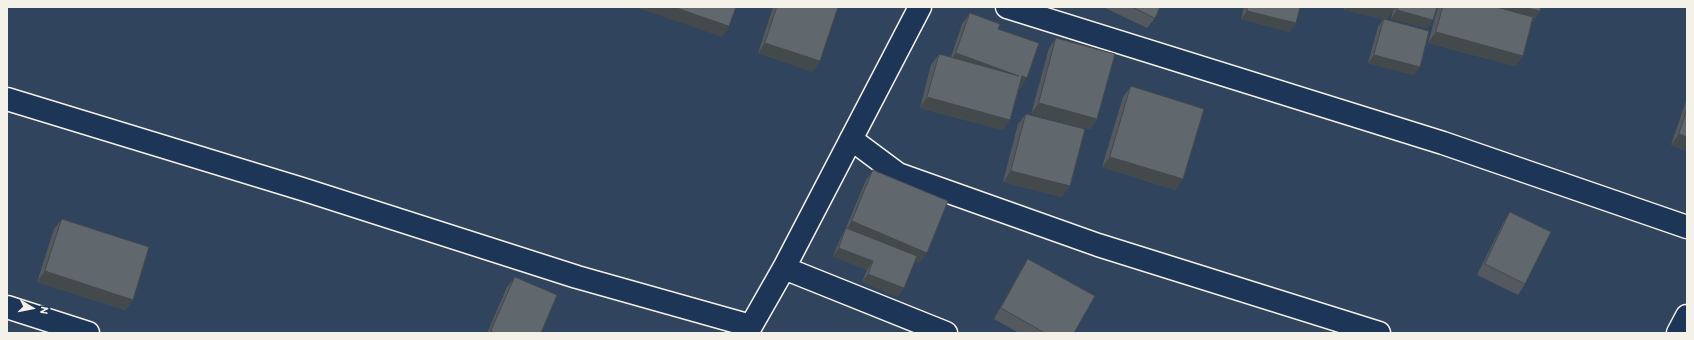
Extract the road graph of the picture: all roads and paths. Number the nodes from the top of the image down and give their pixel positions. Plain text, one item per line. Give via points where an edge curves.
1 (920, 7) edge
2 (1007, 7) edge
3 (7, 99) edge
4 (851, 139) junction
5 (1687, 227) edge
6 (784, 268) junction
7 (7, 306) edge
8 (1687, 316) edge
9 (749, 330) edge
10 (88, 333) edge
11 (946, 333) edge
12 (1379, 333) edge
13 (1678, 333) edge

1 - 4 street
2 - 5 street via 1443,143
3 - 9 street
4 - 6 street
4 - 12 street via 898,174 1098,245
6 - 9 street
6 - 11 street
7 - 10 street
8 - 13 street

